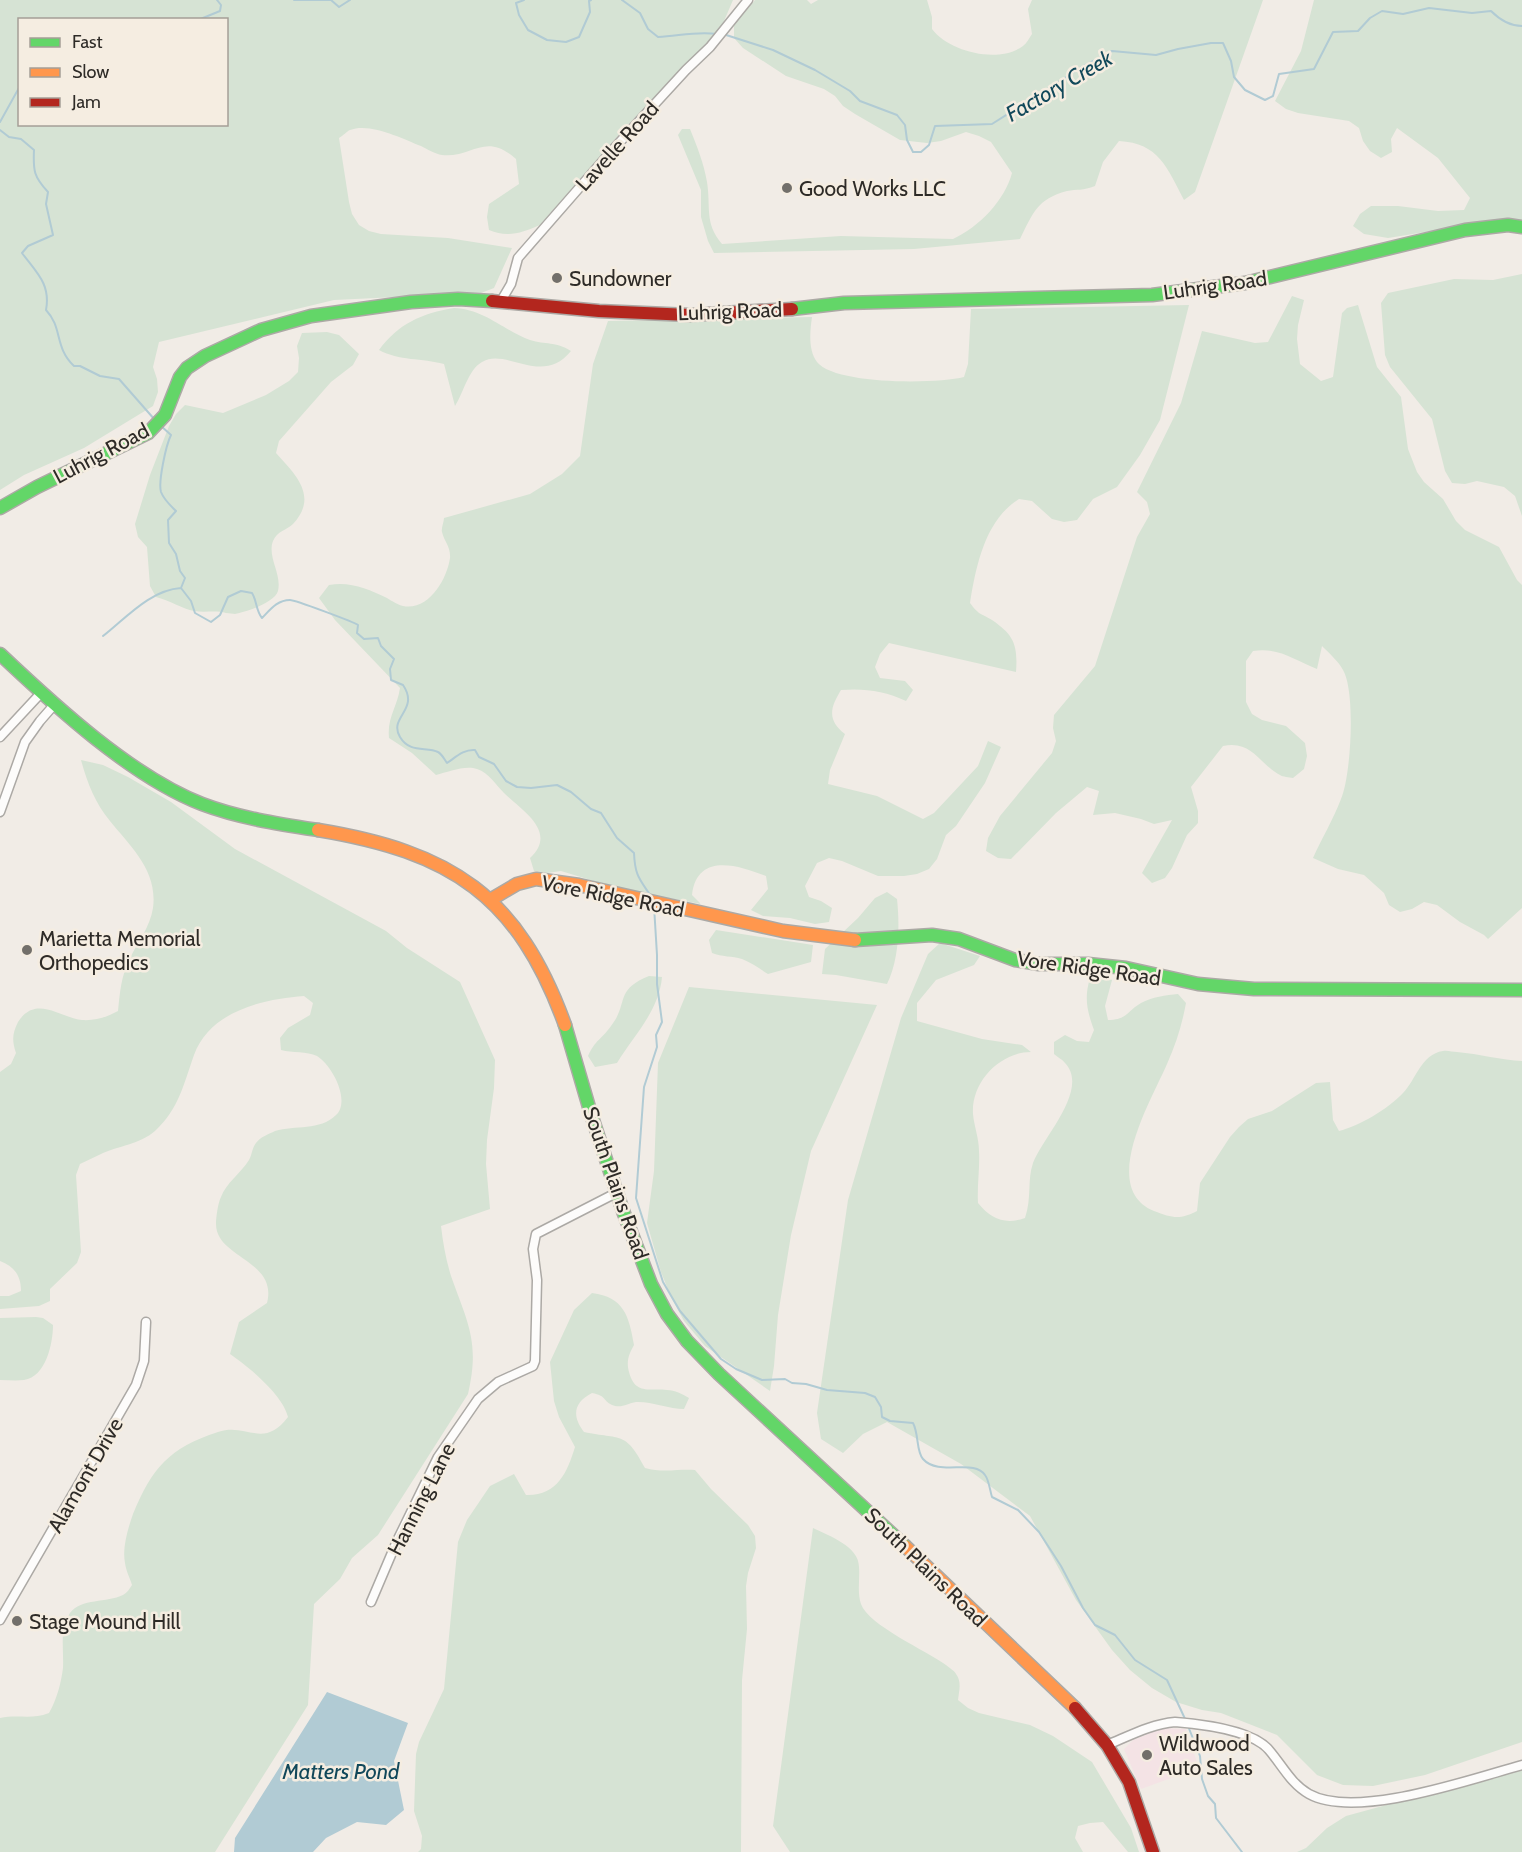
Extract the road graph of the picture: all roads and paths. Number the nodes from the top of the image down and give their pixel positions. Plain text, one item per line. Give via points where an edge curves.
1 (748, 0) edge
2 (1522, 227) edge
3 (501, 301) junction
4 (0, 508) edge
5 (0, 654) edge
6 (41, 693) junction
7 (54, 705) junction
8 (0, 737) edge
9 (0, 812) edge
10 (490, 900) junction
11 (1522, 990) edge
12 (616, 1193) junction
13 (146, 1322) dead end
14 (371, 1602) dead end
15 (0, 1620) edge
16 (1107, 1745) junction
17 (1522, 1765) edge
18 (1153, 1852) edge

1 - 3 street, Lavelle Road via 518,258 511,284
2 - 3 street, Luhrig Road via 1465,230 1245,283 1152,295 844,303 689,315
3 - 4 street, Luhrig Road via 446,300 361,308 261,330 187,368 165,416 154,427
5 - 6 street, South Plains Road
6 - 7 street, South Plains Road
6 - 8 street
7 - 9 street via 25,742
7 - 10 street, South Plains Road via 147,774 199,803 248,818 394,845 461,876
10 - 11 street, Vore Ridge Road via 517,884 536,879 783,931 862,940 932,935 959,939 1015,960 1126,968 1198,984 1277,989
10 - 12 street, South Plains Road via 517,927 536,955 553,992
12 - 14 street, Hanning Lane via 536,1234 536,1361 498,1382 478,1399 438,1457
12 - 16 street, South Plains Road via 654,1292 672,1323 700,1354 1036,1670
13 - 15 street, Alamont Drive via 144,1360 136,1386
16 - 17 street via 1164,1723 1184,1722 1238,1733 1268,1748 1298,1787 1330,1802 1392,1799
16 - 18 street, South Plains Road via 1129,1782

